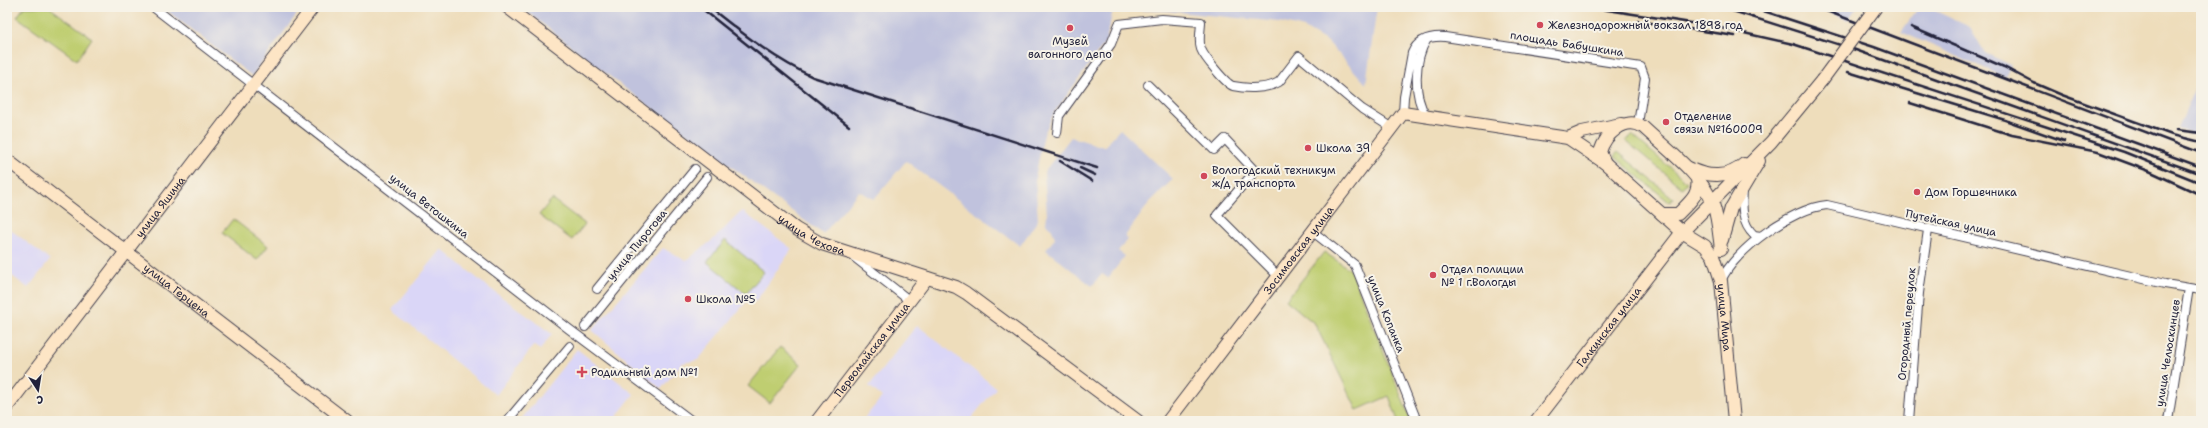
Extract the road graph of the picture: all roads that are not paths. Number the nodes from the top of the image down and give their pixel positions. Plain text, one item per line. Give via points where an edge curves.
1 (153, 7) edge
2 (313, 7) edge
3 (507, 7) edge
4 (1876, 7) edge
5 (1427, 38) junction
6 (254, 84) junction
7 (1148, 85) dead end
8 (1404, 113) junction
9 (1426, 116) junction
10 (1624, 124) junction
11 (1641, 126) junction
12 (1392, 128) junction
13 (1057, 133) dead end
14 (1568, 138) junction
15 (1771, 142) junction
16 (7, 160) edge
17 (1605, 163) junction
18 (1684, 166) junction
19 (695, 169) dead end
20 (707, 178) dead end
21 (1696, 178) junction
22 (1744, 186) junction
23 (1713, 203) junction
24 (1662, 214) junction
25 (1928, 230) junction
26 (1312, 231) junction
27 (1682, 232) junction
28 (1761, 236) junction
29 (1721, 249) junction
30 (126, 250) junction
31 (849, 253) junction
32 (1717, 265) junction
33 (1278, 276) junction
34 (927, 278) junction
35 (1721, 280) junction
36 (2189, 288) junction
37 (597, 289) dead end
38 (2201, 290) edge
39 (910, 301) junction
40 (585, 327) dead end
41 (570, 346) dead end
42 (7, 407) edge
43 (347, 421) edge
44 (507, 421) edge
45 (692, 421) edge
46 (817, 421) edge
47 (1138, 421) edge
48 (1168, 421) edge
49 (1417, 421) edge
50 (1536, 421) edge
51 (1734, 421) edge
52 (1909, 421) edge
53 (2168, 421) edge

1 - 6 street, улица Ветошкина
2 - 6 street, улица Яшина
3 - 31 street, улица Чехова via 796,229 822,244
4 - 15 street, bridge via 1822,80
5 - 8 street via 1418,43 1412,52 1404,97
5 - 9 street via 1422,49 1418,77 1419,102
5 - 11 street, площадь Бабушкина via 1445,36 1641,68 1645,78
6 - 30 street, улица Яшина
6 - 45 street, улица Ветошкина via 569,329
7 - 33 street via 1214,150 1225,139 1255,171 1216,215
8 - 9 street
8 - 12 street, Зосимовская улица
9 - 14 street
10 - 11 street
10 - 14 street via 1582,132
10 - 17 street via 1616,129 1602,146 1600,152
11 - 18 street
12 - 13 street via 1362,109 1299,56 1274,85 1264,88 1233,86 1204,54 1200,41 1201,22 1162,19 1119,24 1111,44 1059,116
12 - 26 street, Зосимовская улица
14 - 17 street
15 - 18 street via 1742,167 1721,175 1700,174
15 - 22 street
15 - 23 street, Галкинская улица
16 - 30 street, улица Герцена
17 - 24 street
18 - 21 street
19 - 37 street, улица Пирогова
20 - 40 street, улица Пирогова
21 - 23 street
21 - 24 street via 1699,188 1697,194 1678,214
22 - 28 street via 1745,222 1754,235
22 - 29 street via 1731,208 1724,228
23 - 27 street, Галкинская улица
23 - 29 street
23 - 32 street via 1709,219
24 - 27 street
25 - 28 street, Путейская улица via 1827,205 1801,212
25 - 36 street, Путейская улица
25 - 52 street, Огородный переулок
26 - 33 street, Зосимовская улица
26 - 49 street, улица Копанка via 1355,265
27 - 32 street, улица Мира via 1705,246
27 - 50 street, Галкинская улица
28 - 35 street, Путейская улица via 1739,254
29 - 35 street
30 - 42 street, улица Яшина
30 - 43 street, улица Герцена
31 - 34 street, улица Чехова
31 - 39 street
32 - 35 street, улица Мира
33 - 48 street, Зосимовская улица
34 - 39 street, Первомайская улица
34 - 47 street, улица Чехова via 956,287 966,293
35 - 51 street, улица Мира
36 - 38 street, Путейская улица
36 - 53 street, улица Челюскинцев
39 - 46 street, Первомайская улица
41 - 44 street

